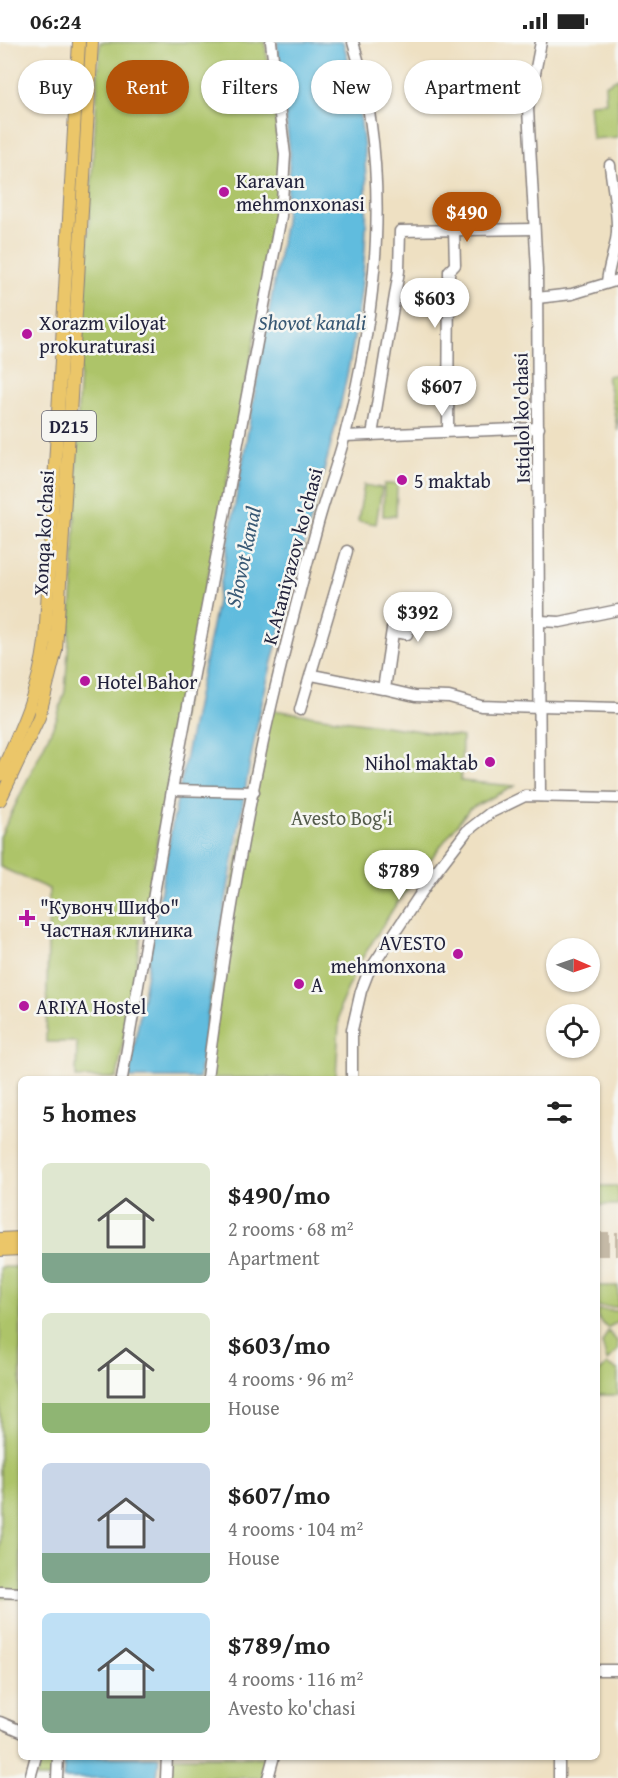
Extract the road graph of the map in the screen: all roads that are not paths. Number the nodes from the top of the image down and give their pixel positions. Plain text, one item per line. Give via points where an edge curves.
1 (78, 42) edge
2 (92, 42) edge
3 (271, 42) edge
4 (353, 42) edge
5 (541, 42) edge
6 (610, 165) dead end
7 (454, 229) junction
8 (534, 229) junction
9 (71, 268) junction
10 (612, 281) edge
11 (537, 298) junction
12 (539, 428) junction
13 (448, 431) junction
14 (372, 435) junction
15 (345, 436) junction
16 (59, 511) junction
17 (347, 551) dead end
18 (618, 610) edge
19 (540, 621) junction
20 (312, 675) junction
21 (540, 707) junction
22 (618, 708) edge
23 (300, 710) dead end
24 (2, 768) edge
25 (172, 790) junction
26 (254, 792) junction
27 (540, 796) junction
28 (618, 798) edge
29 (0, 800) edge
30 (122, 1076) edge
31 (207, 1076) edge
32 (352, 1076) edge
33 (18, 1238) edge
34 (0, 1239) edge
35 (18, 1249) edge
36 (0, 1250) edge
37 (0, 1592) edge
38 (18, 1593) edge
39 (600, 1670) edge
40 (618, 1670) edge
41 (0, 1722) edge
42 (18, 1730) edge
43 (35, 1760) edge
44 (58, 1760) edge
45 (167, 1760) edge
46 (273, 1760) edge
47 (559, 1760) edge
48 (30, 1778) edge
49 (57, 1778) edge
50 (166, 1778) edge
51 (268, 1778) edge
52 (559, 1778) edge

1 - 9 main road, Xonqa ko'chasi / D215
2 - 9 main road, Xonqa ko'chasi / D215
3 - 25 street via 285,155 281,216
4 - 15 street, K.Ataniyazov ko'chasi via 375,149 376,253 365,343
5 - 8 street, Istiqlol ko'chasi via 528,109
6 - 10 street via 618,229 608,266
7 - 8 street
7 - 13 street via 455,265 449,271
7 - 14 street via 400,231 399,271
8 - 11 street, Istiqlol ko'chasi
9 - 16 main road, Xonqa ko'chasi / D215
10 - 11 street via 572,294
11 - 12 street, Istiqlol ko'chasi
12 - 13 street
12 - 19 street, Istiqlol ko'chasi
13 - 14 street
14 - 15 street
15 - 26 street, K.Ataniyazov ko'chasi via 317,524
16 - 24 main road, Xonqa ko'chasi / D215 via 42,668 29,713
16 - 29 main road, Xonqa ko'chasi / D215 via 53,670 39,717
17 - 20 street
18 - 19 street via 560,622
19 - 21 street, Istiqlol ko'chasi
20 - 21 street via 383,690 393,623 409,626 407,634 393,632 385,688 481,706
20 - 23 street
21 - 22 street
21 - 27 street, Istiqlol ko'chasi
25 - 26 street
25 - 30 street
26 - 31 street, K.Ataniyazov ko'chasi via 223,958
27 - 28 street
27 - 32 street via 525,796 507,803 467,831 372,967 354,1020
33 - 34 main road
35 - 36 main road
37 - 38 street
39 - 40 street
41 - 42 street
43 - 48 street
44 - 49 street
45 - 50 street
46 - 51 street
47 - 52 street

